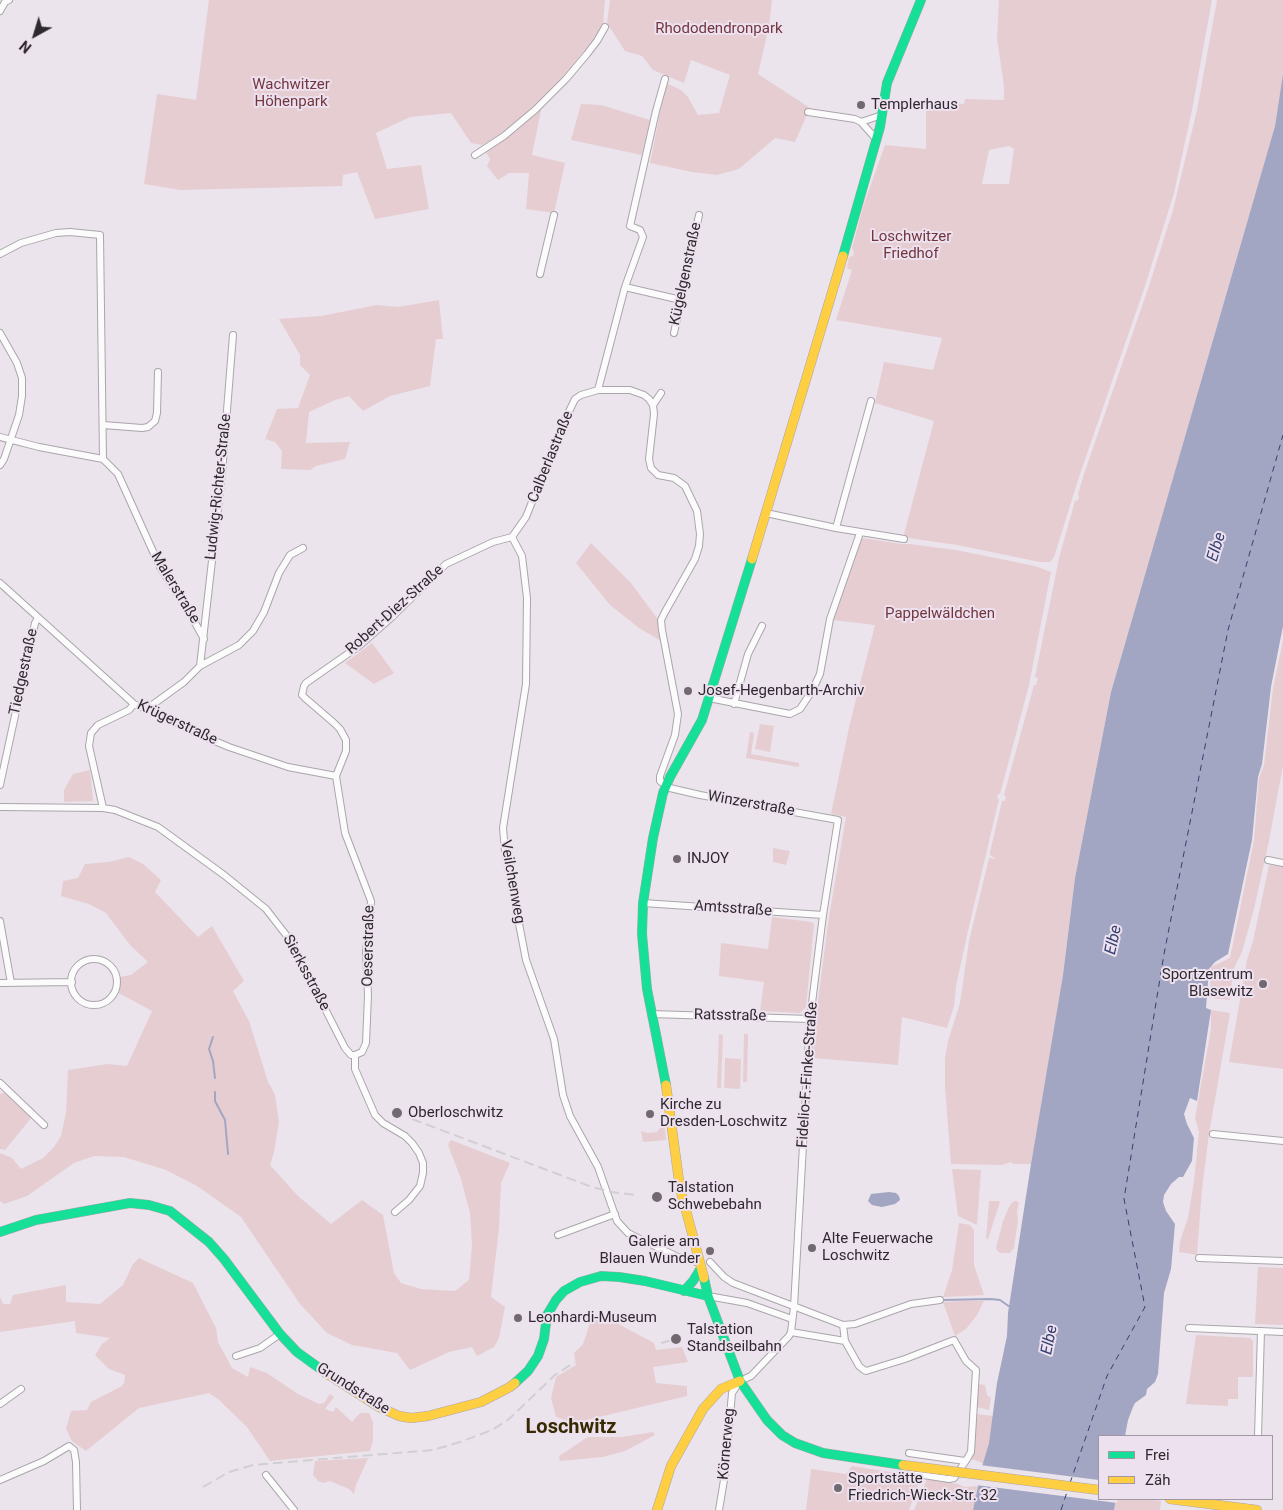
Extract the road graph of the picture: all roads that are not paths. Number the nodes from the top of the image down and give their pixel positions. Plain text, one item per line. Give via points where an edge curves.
1 (921, 0) edge
2 (6, 1) edge
3 (0, 11) edge
4 (605, 27) dead end
5 (665, 79) dead end
6 (808, 112) dead end
7 (882, 115) junction
8 (861, 122) junction
9 (877, 140) junction
10 (475, 155) dead end
11 (554, 215) dead end
12 (699, 215) dead end
13 (0, 254) edge
14 (540, 274) dead end
15 (625, 287) junction
16 (680, 300) junction
17 (0, 333) edge
18 (674, 333) dead end
19 (233, 335) dead end
20 (158, 372) dead end
21 (598, 390) junction
22 (661, 393) dead end
23 (871, 400) dead end
24 (653, 405) junction
25 (103, 425) junction
26 (0, 437) edge
27 (11, 439) junction
28 (104, 459) junction
29 (0, 464) edge
30 (766, 513) junction
31 (836, 528) junction
32 (860, 532) junction
33 (512, 537) junction
34 (904, 539) dead end
35 (303, 548) dead end
36 (0, 583) edge
37 (38, 618) junction
38 (762, 626) dead end
39 (204, 639) junction
40 (200, 666) junction
41 (709, 698) junction
42 (134, 704) junction
43 (734, 704) junction
44 (148, 708) junction
45 (336, 776) junction
46 (0, 785) edge
47 (666, 786) junction
48 (0, 807) edge
49 (103, 808) junction
50 (838, 820) joint
51 (1268, 860) dead end
52 (1283, 863) edge
53 (643, 903) junction
54 (823, 915) junction
55 (0, 921) edge
56 (72, 982) junction
57 (0, 983) edge
58 (11, 983) junction
59 (651, 1014) junction
60 (810, 1019) junction
61 (354, 1055) junction
62 (0, 1084) edge
63 (44, 1125) dead end
64 (1213, 1134) dead end
65 (1283, 1141) edge
66 (395, 1212) dead end
67 (615, 1214) junction
68 (0, 1232) edge
69 (558, 1235) dead end
70 (1199, 1258) dead end
71 (1283, 1261) edge
72 (704, 1264) junction
73 (684, 1291) junction
74 (708, 1296) junction
75 (940, 1300) dead end
76 (794, 1306) junction
77 (792, 1319) junction
78 (843, 1325) junction
79 (1189, 1328) dead end
80 (1261, 1331) junction
81 (791, 1332) junction
82 (1283, 1332) edge
83 (280, 1334) junction
84 (845, 1340) junction
85 (236, 1356) dead end
86 (740, 1381) junction
87 (21, 1389) dead end
88 (0, 1404) edge
89 (1258, 1435) edge
90 (909, 1452) dead end
91 (965, 1461) junction
92 (917, 1474) dead end
93 (266, 1475) dead end
94 (929, 1476) junction
95 (0, 1480) edge
96 (923, 1481) dead end
97 (1098, 1490) edge
98 (1178, 1500) edge
99 (77, 1510) edge
100 (294, 1510) edge
101 (657, 1510) edge
102 (719, 1510) edge
103 (1257, 1510) edge

1 - 7 main road via 887,83
2 - 3 street
4 - 10 street via 587,54 541,104 504,136
5 - 15 street via 630,226 640,230 643,237
6 - 8 street
7 - 8 street
7 - 9 main road
8 - 9 street
9 - 30 main road
11 - 14 street
12 - 16 street, Kügelgenstraße
13 - 25 street via 21,243 56,233 100,235
15 - 16 street
15 - 21 street
16 - 18 street, Kügelgenstraße
17 - 27 street via 22,378 19,415
19 - 39 street, Ludwig-Richter-Straße
20 - 25 street via 155,421 142,428
21 - 24 street, Calberlastraße via 630,390 644,395
21 - 33 street, Calberlastraße via 581,395 570,406 530,509
22 - 24 street
23 - 31 street
24 - 47 street via 651,468 685,486 697,511 700,534 695,559 662,620 678,714 675,735 660,776 660,781
25 - 28 street
26 - 27 street
27 - 28 street
27 - 29 street
28 - 39 street, Malerstraße via 118,474 160,567
30 - 31 street
30 - 41 main road
31 - 32 street
32 - 34 street
32 - 43 street via 830,619 820,674 806,702 790,714
33 - 45 street, Robert-Diez-Straße via 493,542 446,564 360,646 306,683 302,695 334,723 346,740 346,751
33 - 67 street, Veilchenweg via 522,556 527,598 526,684 503,828 505,851 526,960 554,1039 563,1095 570,1116 598,1168
35 - 40 street via 290,555 279,573 253,631 239,645
36 - 37 street, Krügerstraße
37 - 42 street, Krügerstraße
37 - 46 street, Tiedgestraße
38 - 43 street via 748,654
39 - 40 street, Malerstraße
40 - 44 street
41 - 43 street
41 - 47 main road via 702,720
42 - 44 street, Krügerstraße
42 - 49 street via 129,710 98,725 91,733 89,746
44 - 45 street, Krügerstraße via 211,741 272,762
45 - 61 street, Oeserstraße via 347,839 370,901 366,950 366,1043 362,1052
47 - 50 street, Winzerstraße
47 - 53 main road
48 - 49 street, Sierksstraße
49 - 61 street, Sierksstraße via 158,827 266,909 290,940 345,1048
50 - 54 street, Fidelio-F.-Finke-Straße
51 - 52 street
53 - 54 street, Amtsstraße
53 - 59 main road via 644,965
54 - 60 street, Fidelio-F.-Finke-Straße
55 - 58 street
56 - 56 street via 79,965 93,960 110,966 117,983 111,998 94,1005 82,1002 73,990
56 - 58 street
57 - 58 street
59 - 60 street, Ratsstraße
59 - 72 main road via 667,1088 680,1188
60 - 76 street, Fidelio-F.-Finke-Straße
61 - 66 street, Sierksstraße via 355,1069 375,1115 405,1136 419,1153 422,1163 423,1173 417,1191
62 - 63 street
64 - 65 street
67 - 69 street
67 - 72 street, Veilchenweg via 628,1233 678,1257
68 - 83 main road, Grundstraße via 36,1220 122,1204 163,1208 210,1242
70 - 71 street
72 - 73 main road
72 - 74 main road
72 - 76 street via 733,1283
73 - 74 main road, Grundstraße
73 - 83 main road, Grundstraße via 620,1277 601,1276 580,1282 564,1291 552,1305 546,1319 541,1350 521,1377 481,1402 419,1418 399,1416 379,1407 311,1363
74 - 77 street via 747,1303
74 - 86 main road
75 - 78 street via 912,1304 855,1324
76 - 77 street, Fidelio-F.-Finke-Straße
76 - 78 street
77 - 81 street, Fidelio-F.-Finke-Straße
78 - 84 street
79 - 80 street
80 - 82 street
80 - 89 street
81 - 84 street
81 - 86 street via 751,1376
83 - 85 street via 260,1348
84 - 91 street via 859,1366 866,1371 954,1340 966,1361 976,1370 971,1452
86 - 97 main road, bridge via 766,1420 782,1435 810,1450
86 - 101 main road via 720,1389 702,1409 671,1466
86 - 102 street, Körnerweg via 731,1396
87 - 88 street
90 - 91 street
91 - 94 street via 954,1478
92 - 94 street
93 - 100 street
94 - 96 street
95 - 99 street via 44,1461 66,1447 73,1448
98 - 103 main road

